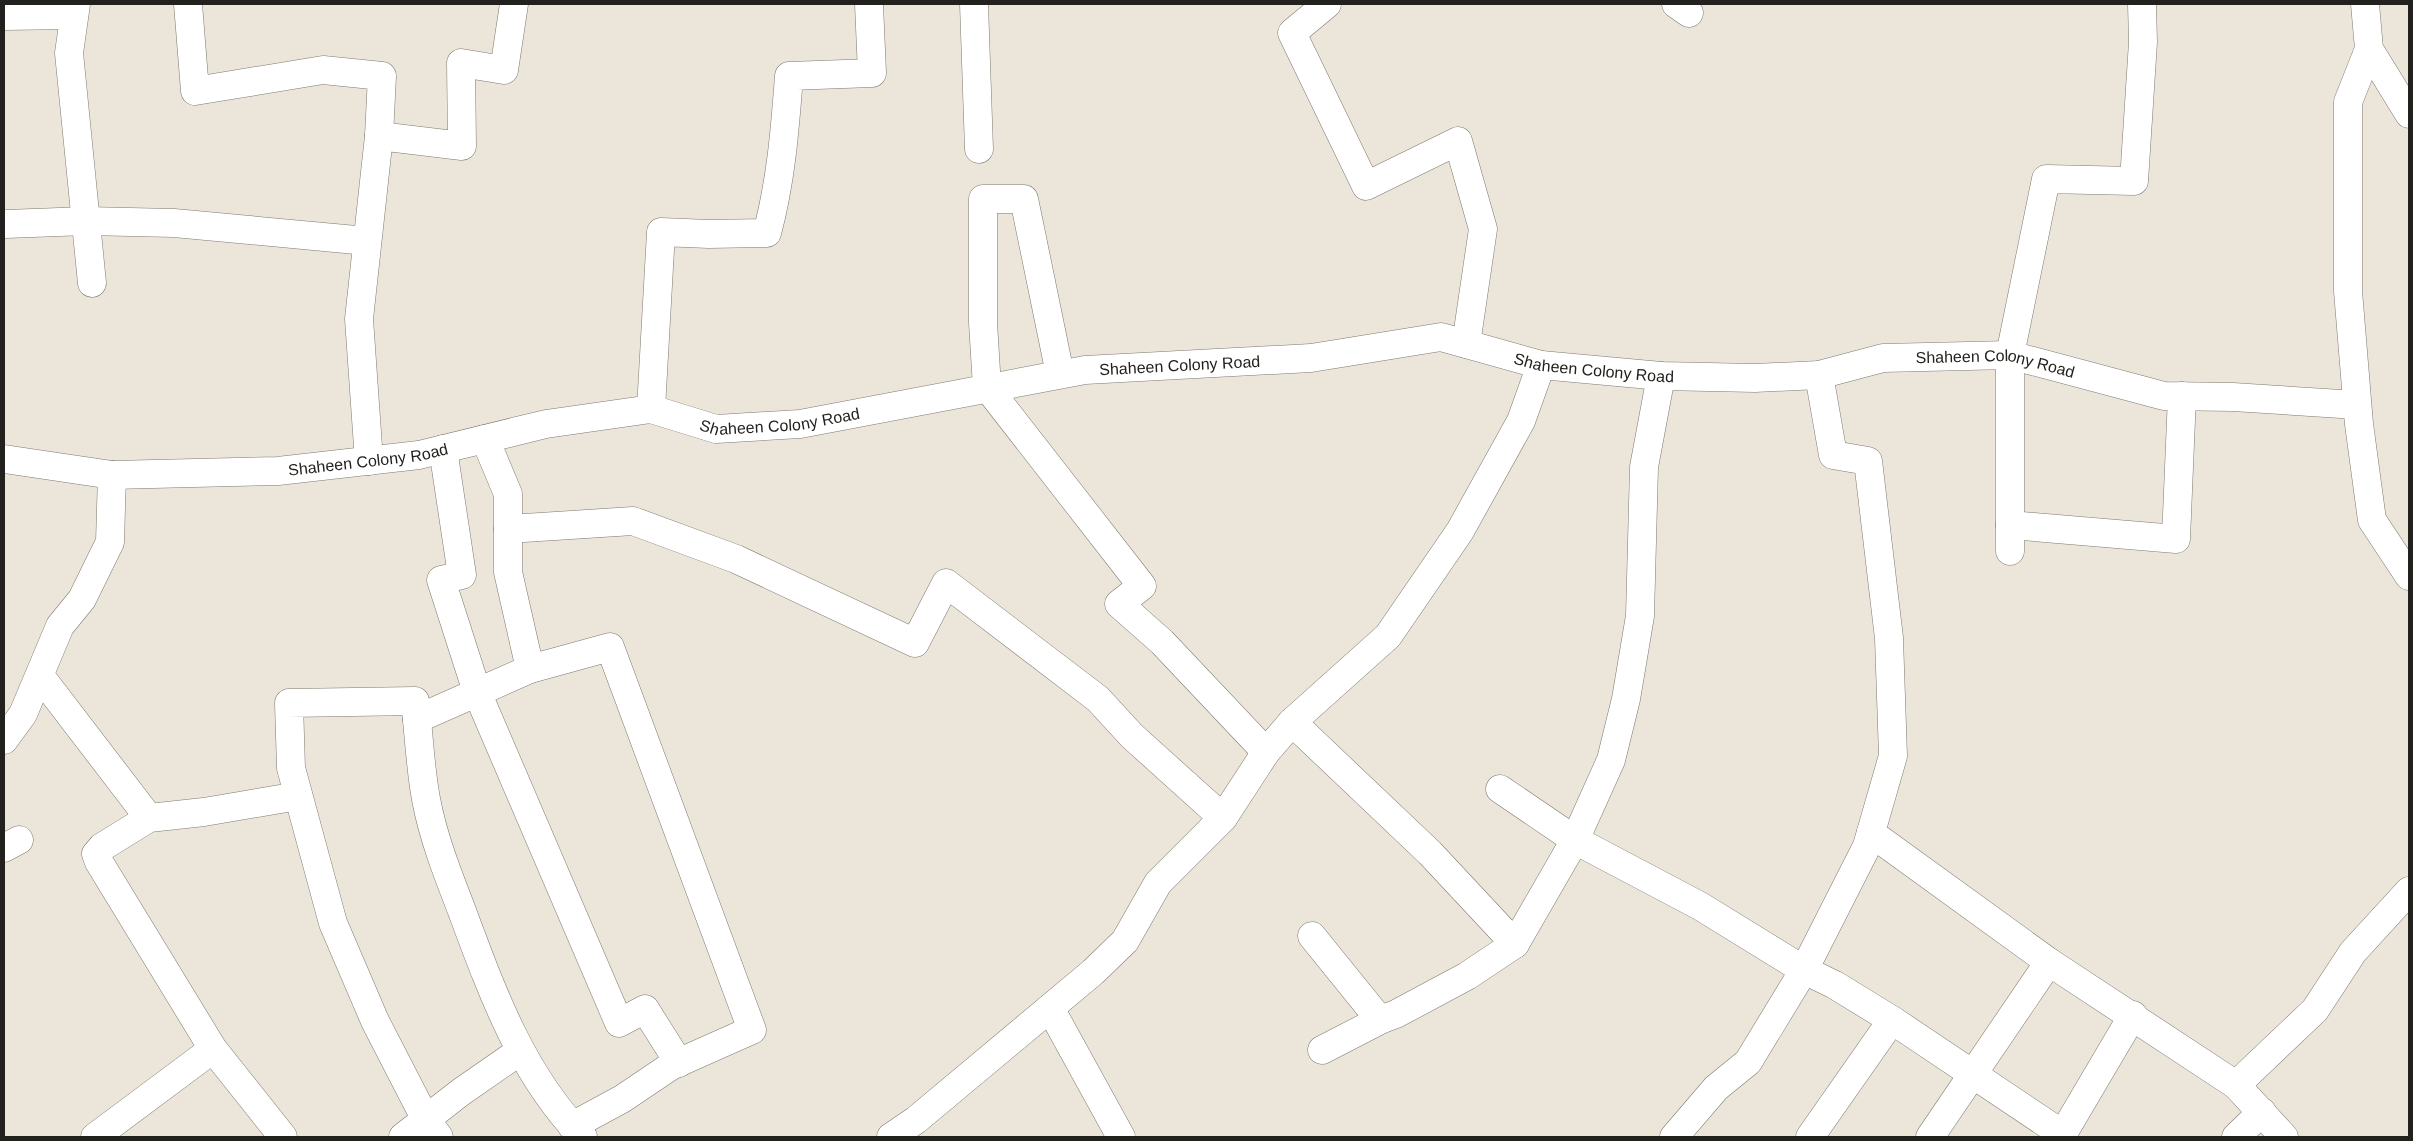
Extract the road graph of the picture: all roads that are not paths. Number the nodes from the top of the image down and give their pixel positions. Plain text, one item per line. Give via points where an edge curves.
1 (188, 4) edge
2 (514, 4) edge
3 (869, 4) edge
4 (974, 4) edge
5 (1327, 4) edge
6 (2142, 4) edge
7 (2365, 4) edge
8 (78, 7) edge
9 (4, 16) edge
10 (2368, 49) junction
11 (2409, 114) edge
12 (379, 136) junction
13 (979, 149) dead end
14 (86, 221) junction
15 (6, 224) dead end
16 (367, 241) junction
17 (92, 283) dead end
18 (1466, 344) junction
19 (2010, 355) junction
20 (1540, 364) junction
21 (1060, 374) junction
22 (1819, 375) junction
23 (1661, 376) junction
24 (987, 387) junction
25 (2182, 396) junction
26 (2358, 405) junction
27 (651, 409) junction
28 (485, 439) junction
29 (443, 450) junction
30 (4, 459) edge
31 (369, 461) junction
32 (112, 475) junction
33 (508, 529) junction
34 (2409, 576) edge
35 (530, 669) junction
36 (40, 677) junction
37 (477, 692) junction
38 (417, 719) junction
39 (1292, 722) junction
40 (4, 740) edge
41 (1266, 752) junction
42 (1500, 789) dead end
43 (298, 796) junction
44 (149, 818) junction
45 (1223, 818) junction
46 (1871, 833) junction
47 (1576, 840) junction
48 (2409, 891) edge
49 (1312, 936) dead end
50 (1515, 944) junction
51 (2049, 962) junction
52 (1804, 970) junction
53 (1050, 1008) junction
54 (2133, 1015) junction
55 (1380, 1020) junction
56 (1892, 1020) junction
57 (213, 1049) junction
58 (520, 1050) junction
59 (1322, 1050) dead end
60 (679, 1063) junction
61 (1972, 1074) junction
62 (2236, 1085) junction
63 (2262, 1112) junction
64 (432, 1128) edge
65 (577, 1132) edge
66 (2061, 1136) edge
67 (95, 1137) edge
68 (284, 1137) edge
69 (403, 1137) edge
70 (891, 1137) edge
71 (1121, 1137) edge
72 (1674, 1137) edge
73 (1810, 1137) edge
74 (1930, 1137) edge
75 (2236, 1137) edge
76 (2284, 1137) edge

1 - 12 street via 195,91 322,70 382,76
2 - 12 street via 504,70 461,63 462,146
3 - 27 street via 872,73 789,76 783,154 767,233 661,232
4 - 13 street
5 - 18 street via 1292,33 1366,186 1458,140 1483,228
6 - 19 street via 2143,42 2134,181 2046,179
7 - 10 street
8 - 9 street
8 - 14 street via 69,54
10 - 11 street
10 - 26 street via 2348,102 2348,291
12 - 16 street
14 - 15 street
14 - 16 street via 174,223
14 - 17 street
16 - 31 street via 359,319
18 - 20 street, Shaheen Colony Road
18 - 21 street, Shaheen Colony Road via 1441,337 1311,358
19 - 22 street, Shaheen Colony Road via 1883,358
19 - 25 street, Shaheen Colony Road via 2164,396
19 - 25 street via 2010,538 2176,539
20 - 23 street, Shaheen Colony Road
20 - 39 street via 1521,421 1460,531 1388,636
21 - 24 street, Shaheen Colony Road
21 - 24 street via 1024,199 983,199 983,323
22 - 23 street, Shaheen Colony Road via 1755,378
22 - 46 street via 1833,455 1868,461 1889,638 1893,756
23 - 47 street via 1644,467 1640,616 1626,699 1611,760
24 - 27 street, Shaheen Colony Road via 800,424 716,428
24 - 41 street via 1142,586 1119,604 1162,642
25 - 26 street, Shaheen Colony Road
26 - 34 street via 2372,520
27 - 28 street, Shaheen Colony Road via 546,424
28 - 29 street, Shaheen Colony Road
28 - 33 street via 508,494
29 - 31 street, Shaheen Colony Road
29 - 37 street via 462,575 441,580
30 - 32 street, Shaheen Colony Road
31 - 32 street, Shaheen Colony Road via 278,471
32 - 36 street via 110,542 82,599 60,626
33 - 35 street via 508,572
33 - 45 street via 633,521 736,559 915,643 946,583 1098,698 1132,736
35 - 37 street
35 - 60 street via 610,647 752,1030
36 - 40 street via 23,714
36 - 44 street
37 - 38 street
37 - 60 street via 619,1023 645,1008
38 - 43 street via 415,701 289,703 291,768
38 - 58 street via 426,800 447,872 497,1002
39 - 41 street
39 - 50 street via 1430,853
41 - 45 street
42 - 47 street
43 - 44 street
43 - 64 street via 333,923 375,1020
44 - 57 street via 102,847 96,854 98,862
45 - 53 street via 1158,882 1125,942
46 - 51 street
46 - 52 street
47 - 50 street
47 - 52 street via 1700,906
48 - 62 street via 2353,952 2314,1010
49 - 55 street
50 - 55 street via 1467,976
51 - 54 street
51 - 61 street
52 - 56 street
52 - 72 street via 1748,1062 1716,1088
53 - 70 street via 916,1120
53 - 71 street
54 - 62 street
54 - 66 street
55 - 59 street
56 - 61 street
56 - 73 street
57 - 67 street
57 - 68 street
58 - 64 street via 460,1092
58 - 65 street via 558,1112
60 - 65 street
61 - 66 street
61 - 74 street
62 - 63 street
63 - 75 street
63 - 76 street
64 - 69 street

